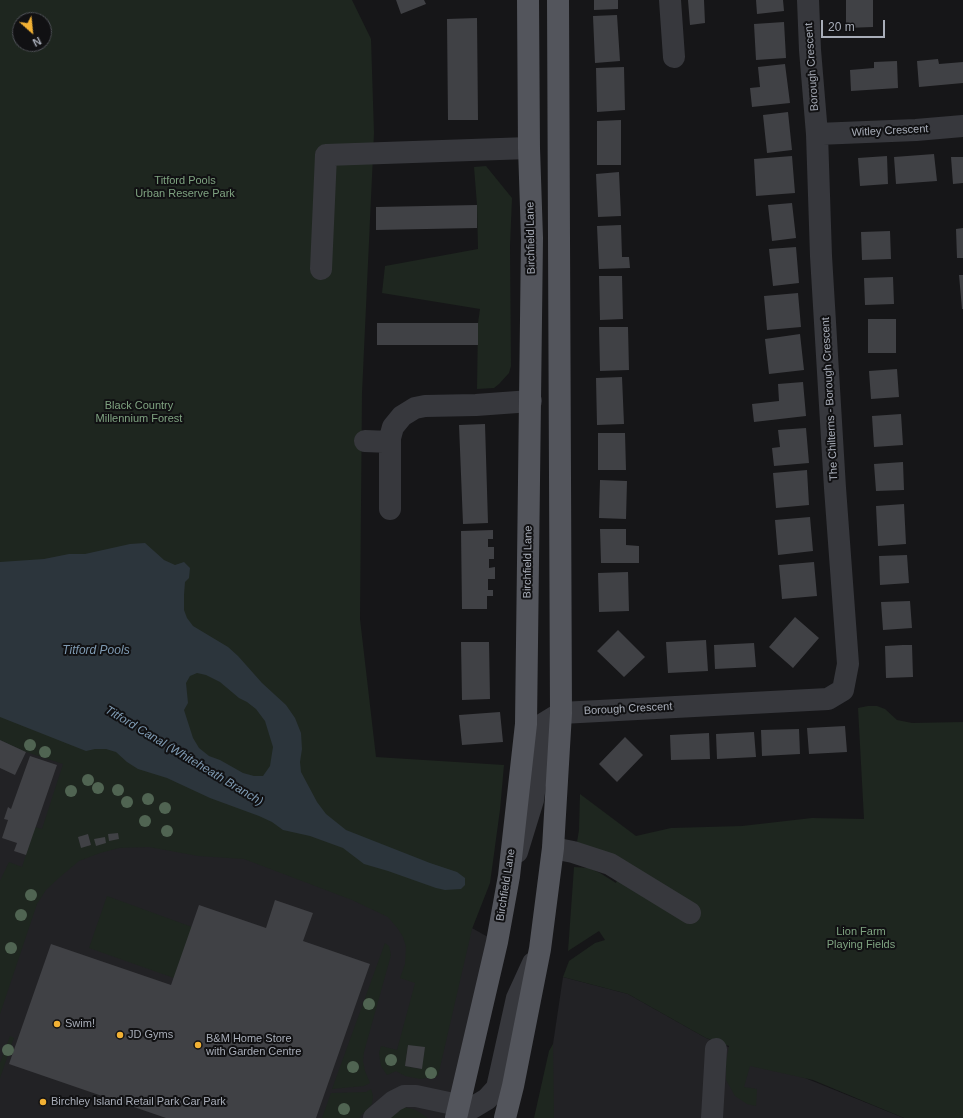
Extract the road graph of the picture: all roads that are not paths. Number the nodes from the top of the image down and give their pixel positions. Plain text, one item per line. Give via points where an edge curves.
1 (528, 0) edge
2 (558, 0) edge
3 (670, 0) edge
4 (808, 0) edge
5 (674, 57) dead end
6 (963, 126) edge
7 (817, 134) junction
8 (529, 148) junction
9 (321, 269) dead end
10 (531, 401) junction
11 (365, 441) dead end
12 (390, 442) junction
13 (390, 509) dead end
14 (848, 664) joint
15 (561, 713) junction
16 (553, 848) junction
17 (509, 876) junction
18 (690, 913) dead end
19 (540, 949) junction
20 (716, 1050) dead end
21 (457, 1112) edge
22 (374, 1118) edge
23 (505, 1118) edge
24 (712, 1118) edge

1 - 8 main road, Birchfield Lane
2 - 15 main road
3 - 5 street
4 - 7 street, Borough Crescent
6 - 7 street, Witley Crescent
7 - 14 street, The Chilterns - Borough Crescent via 821,256
8 - 9 street via 326,155
8 - 10 main road, Birchfield Lane via 532,238
10 - 12 street via 415,408 402,416 393,426
10 - 17 main road, Birchfield Lane via 526,724
11 - 12 street
12 - 13 street
14 - 15 street, Borough Crescent via 843,690 828,699
15 - 16 main road
15 - 17 street, Borough Crescent via 543,724 533,800
16 - 18 street via 610,864
16 - 19 main road
17 - 21 main road, Birchfield Lane via 497,942
19 - 21 street via 517,998 497,1088 487,1099 472,1108
19 - 23 main road
20 - 24 street
21 - 22 street via 416,1096 404,1096

